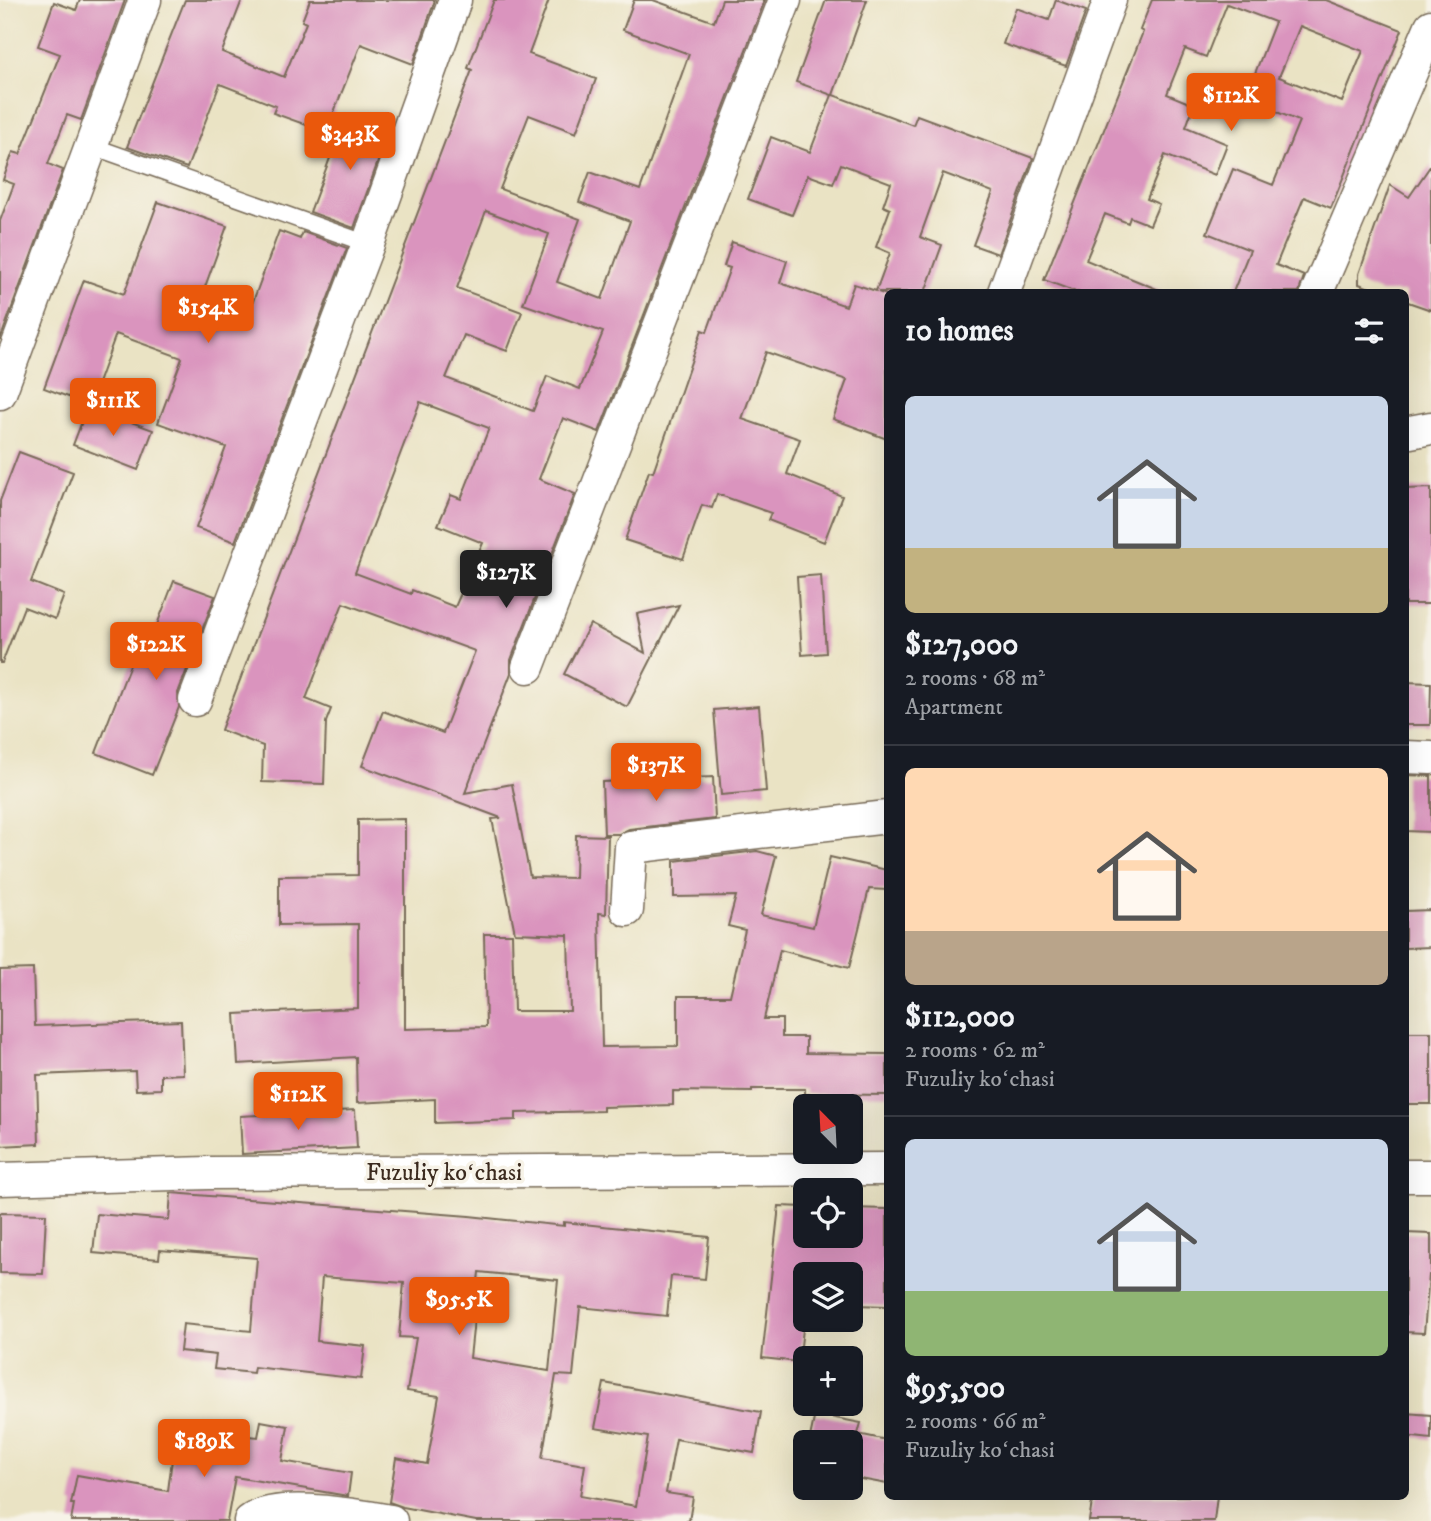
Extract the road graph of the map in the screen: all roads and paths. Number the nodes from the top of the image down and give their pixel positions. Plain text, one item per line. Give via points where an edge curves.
1 (145, 0) edge
2 (455, 0) edge
3 (785, 0) edge
4 (1110, 0) edge
5 (1431, 26) edge
6 (92, 146) junction
7 (368, 244) junction
8 (1005, 289) edge
9 (1318, 289) edge
10 (0, 393) edge
11 (1431, 428) edge
12 (1409, 432) edge
13 (528, 667) dead end
14 (195, 700) dead end
15 (1409, 757) edge
16 (1431, 758) edge
17 (884, 817) edge
18 (626, 910) dead end
19 (884, 1169) edge
20 (1409, 1176) edge
21 (1431, 1176) edge
22 (0, 1180) edge
23 (250, 1521) edge
24 (391, 1521) edge

1 - 6 street
2 - 7 street
3 - 13 street
4 - 8 street
5 - 9 street
6 - 7 lane
6 - 10 street
7 - 14 street
11 - 12 street
15 - 16 street
17 - 18 street via 631,847
19 - 22 street, Fuzuliy koʻchasi via 222,1173
20 - 21 street
23 - 24 street via 273,1511 330,1512

